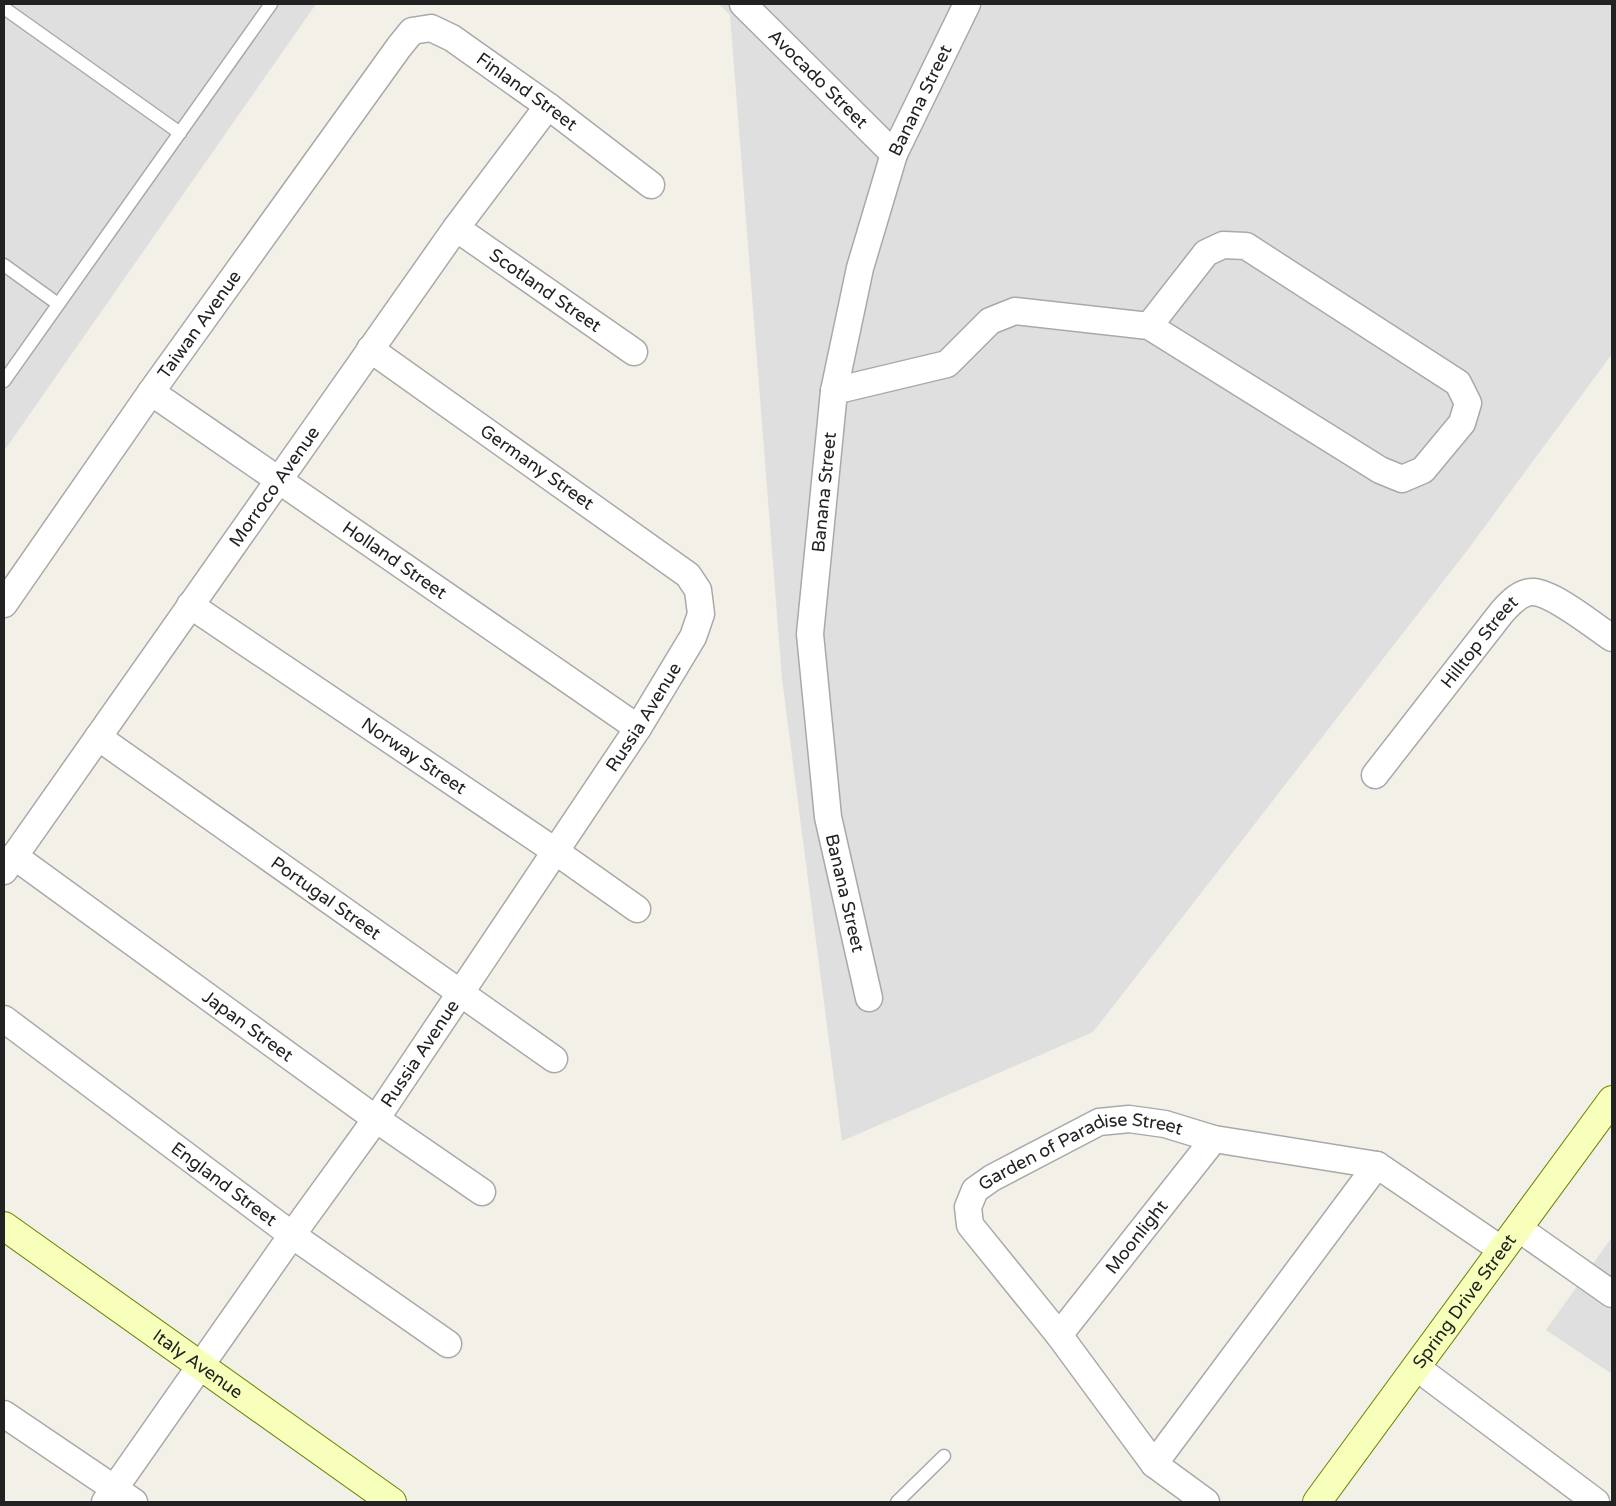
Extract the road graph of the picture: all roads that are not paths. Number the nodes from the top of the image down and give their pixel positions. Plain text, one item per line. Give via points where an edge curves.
1 (271, 4) edge
2 (743, 4) edge
3 (967, 4) edge
4 (4, 8) edge
5 (399, 47) joint
6 (548, 106) junction
7 (180, 133) junction
8 (894, 154) junction
9 (650, 185) dead end
10 (456, 228) junction
11 (4, 266) edge
12 (58, 304) junction
13 (1149, 326) junction
14 (370, 349) junction
15 (634, 352) dead end
16 (4, 381) edge
17 (834, 391) junction
18 (151, 392) junction
19 (279, 480) junction
20 (698, 590) joint
21 (4, 604) edge
22 (190, 605) junction
23 (1612, 638) edge
24 (638, 728) junction
25 (98, 737) junction
26 (1375, 775) dead end
27 (556, 851) junction
28 (9, 863) edge
29 (637, 909) dead end
30 (461, 993) junction
31 (869, 998) dead end
32 (4, 1019) edge
33 (554, 1059) dead end
34 (1612, 1100) edge
35 (376, 1119) junction
36 (1214, 1139) junction
37 (1377, 1165) junction
38 (482, 1192) dead end
39 (4, 1226) edge
40 (1518, 1228) junction
41 (292, 1235) junction
42 (1502, 1250) junction
43 (1612, 1294) edge
44 (1059, 1335) junction
45 (448, 1344) dead end
46 (201, 1366) junction
47 (1416, 1368) junction
48 (4, 1414) edge
49 (944, 1456) dead end
50 (1154, 1464) junction
51 (118, 1498) edge
52 (392, 1502) edge
53 (897, 1502) edge
54 (1206, 1502) edge
55 (1319, 1502) edge
56 (1596, 1502) edge

1 - 7 lane
2 - 8 street, Avocado Street
3 - 8 street, Banana Street
4 - 7 lane
5 - 6 street, Finland Street via 412,31 430,28 452,38
5 - 18 street, Taiwan Avenue
6 - 9 street, Finland Street
6 - 10 street, Morroco Avenue
7 - 12 lane
8 - 17 street, Banana Street via 860,268
10 - 14 street, Morroco Avenue
10 - 15 street, Scotland Street
11 - 12 lane
12 - 16 lane
13 - 13 street via 1206,253 1223,245 1246,246 1458,383 1468,403 1462,423 1423,470 1402,478 1380,470
13 - 17 street via 1015,311 990,321 946,364
14 - 19 street, Morroco Avenue
14 - 20 street, Germany Street via 688,575
17 - 31 street, Banana Street via 810,634 828,817
18 - 19 street, Holland Street
18 - 21 street, Taiwan Avenue
19 - 22 street, Morroco Avenue
19 - 24 street, Holland Street
20 - 24 street, Russia Avenue via 700,614 694,637
22 - 25 street, Morroco Avenue
22 - 27 street, Norway Street
23 - 26 street, Hilltop Street via 1552,597 1533,592 1516,598
24 - 27 street, Russia Avenue
25 - 28 street, Morroco Avenue
25 - 30 street, Portugal Street
27 - 29 street, Norway Street
27 - 30 street, Russia Avenue
28 - 35 street, Japan Street
30 - 33 street, Portugal Street
30 - 35 street, Russia Avenue
32 - 41 street, England Street
34 - 40 street, Spring Drive Street
35 - 38 street, Japan Street
35 - 41 street, Russia Avenue
36 - 37 street, Garden of Paradise Street
36 - 44 street, Moonlight
36 - 44 street, Garden of Paradise Street via 1165,1124 1129,1119 1099,1122 975,1190 968,1207 970,1225
37 - 42 street, Garden of Paradise Street
37 - 50 street
39 - 46 street, Italy Avenue
40 - 42 street, Spring Drive Street
40 - 43 street
41 - 45 street, England Street
41 - 46 street, Russia Avenue
42 - 47 street, Spring Drive Street
44 - 50 street, Garden of Paradise Street
46 - 51 street, Russia Avenue
46 - 52 street, Italy Avenue
47 - 55 street, Spring Drive Street
47 - 56 street
48 - 51 street
49 - 53 lane
50 - 54 street, Garden of Paradise Street

